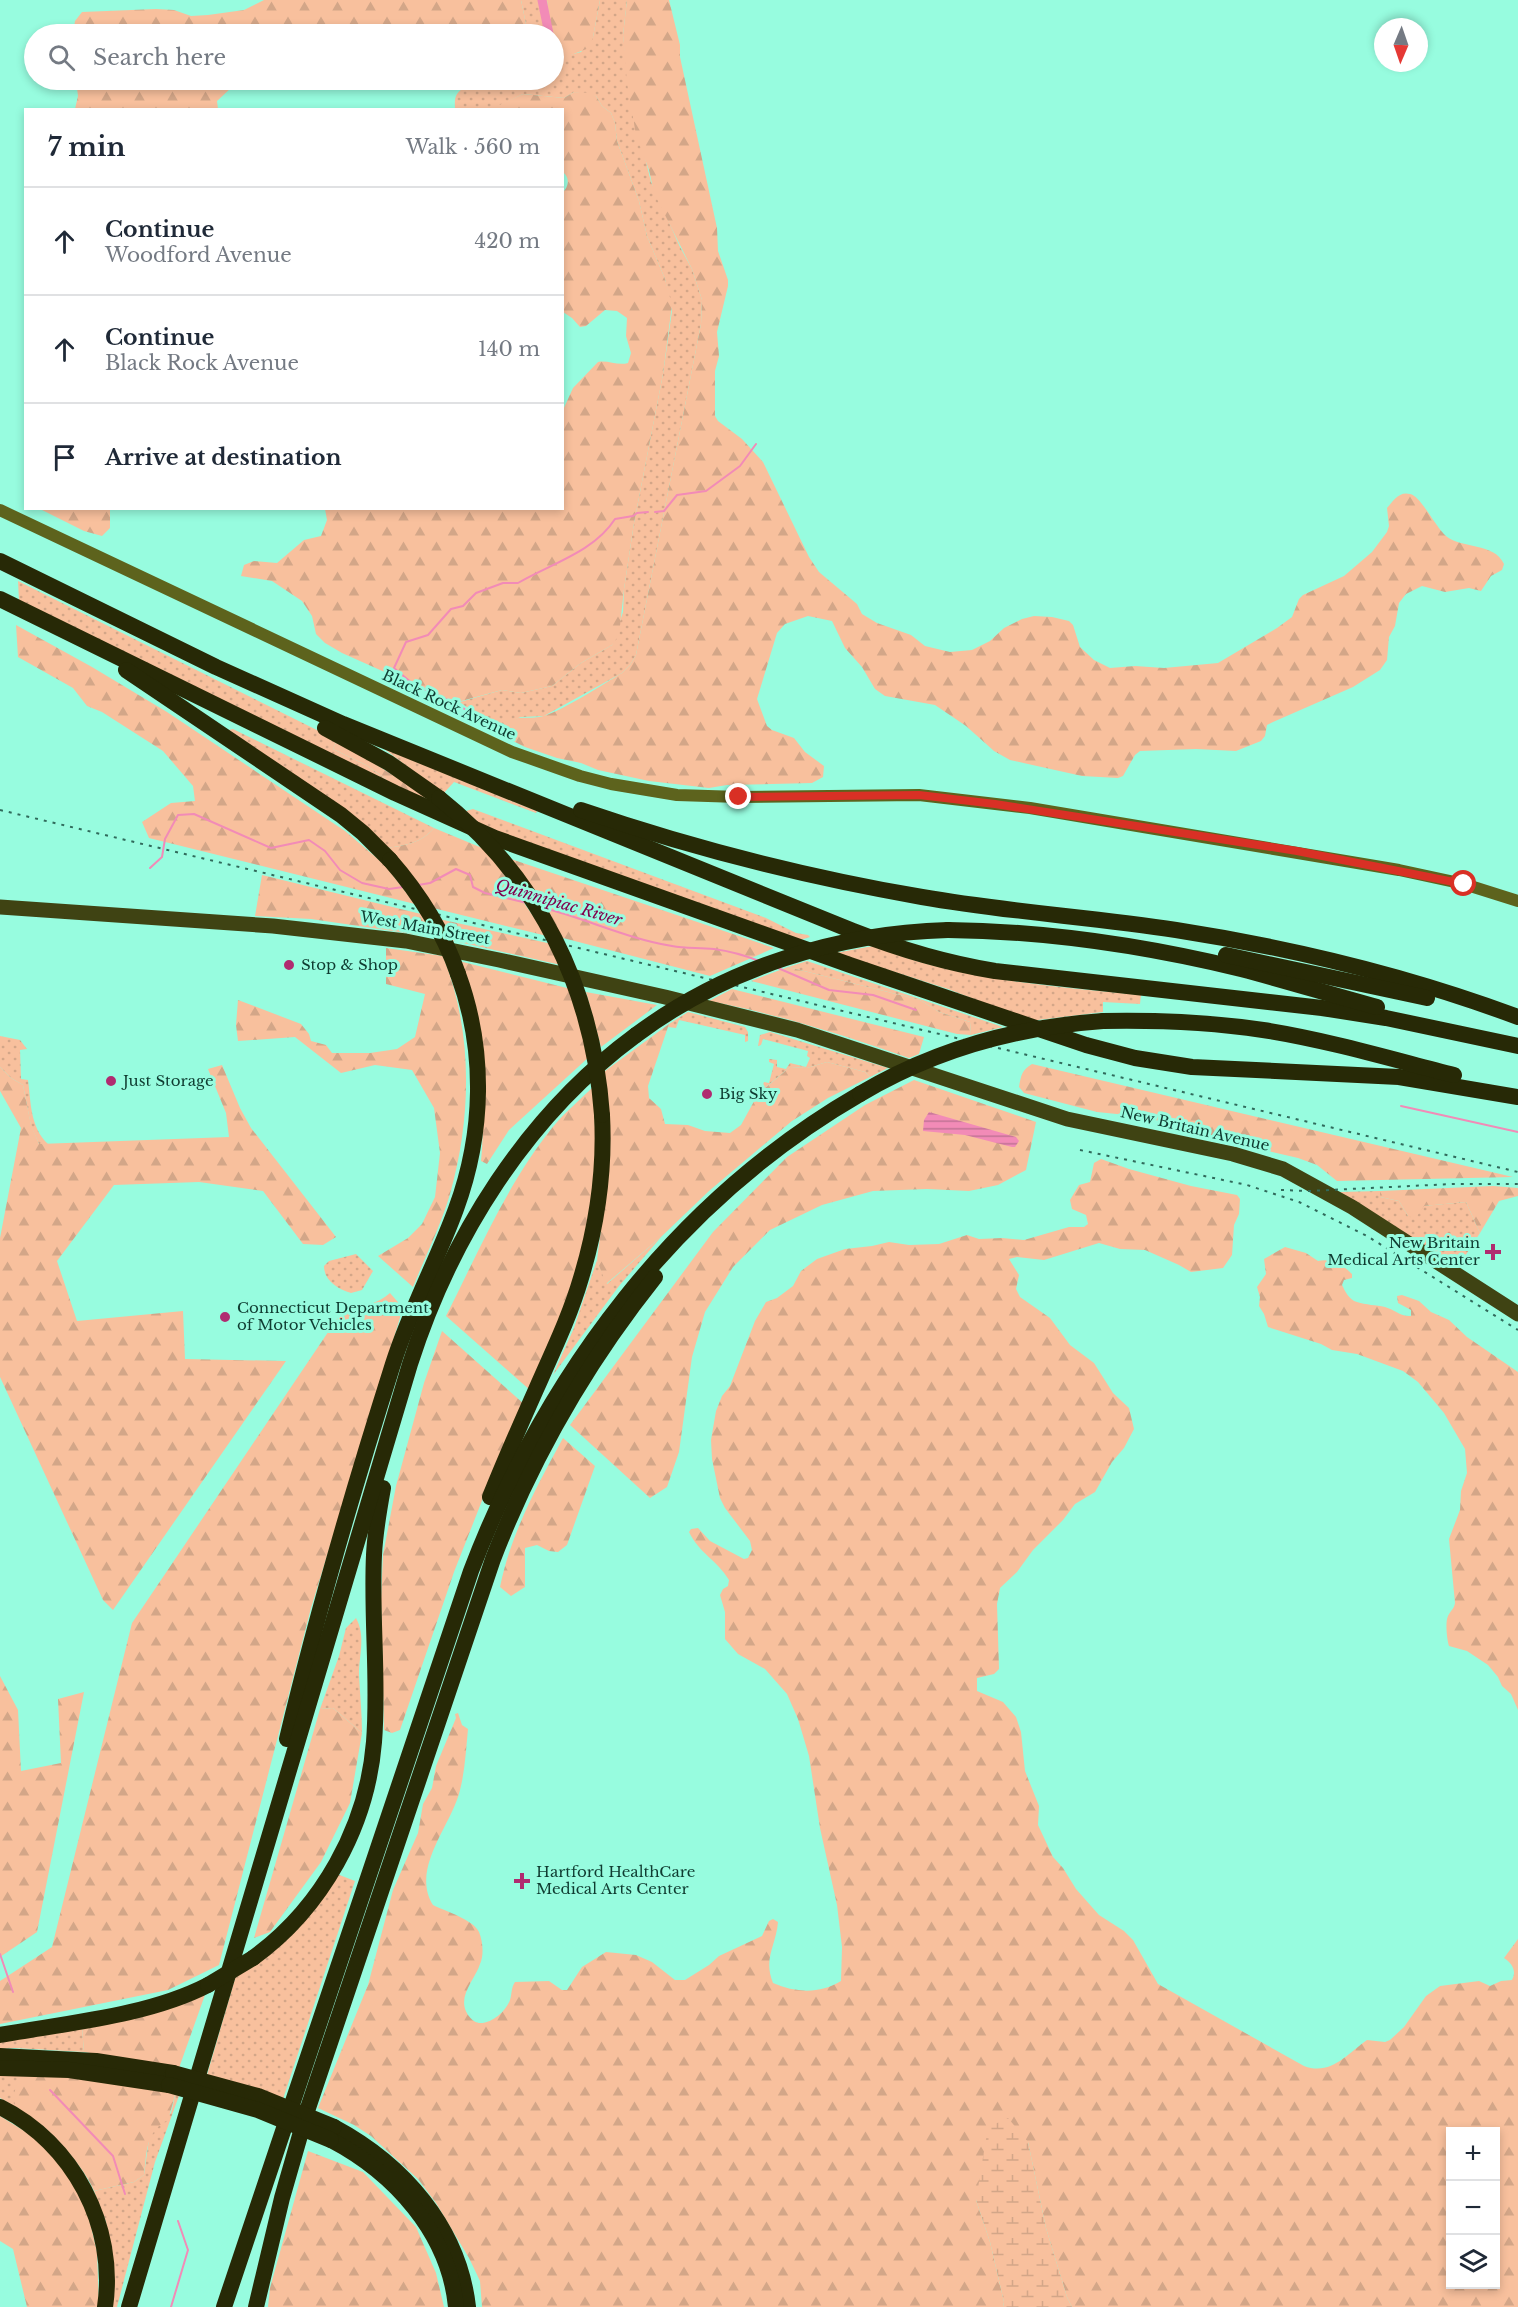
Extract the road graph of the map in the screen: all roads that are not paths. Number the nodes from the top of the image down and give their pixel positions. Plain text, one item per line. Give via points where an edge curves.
1 (0, 510) edge
2 (0, 561) edge
3 (0, 599) edge
4 (57, 627) junction
5 (140, 630) junction
6 (426, 758) junction
7 (1518, 902) edge
8 (0, 907) edge
9 (1077, 939) junction
10 (1518, 1018) edge
11 (835, 1041) joint
12 (1518, 1044) edge
13 (1518, 1091) edge
14 (1518, 1096) edge
15 (695, 1220) junction
16 (1518, 1314) edge
17 (387, 1442) junction
18 (444, 1649) junction
19 (276, 1812) junction
20 (0, 2035) edge
21 (0, 2056) edge
22 (0, 2068) edge
23 (171, 2079) junction
24 (0, 2107) edge
25 (333, 2134) junction
26 (105, 2307) edge
27 (129, 2307) edge
28 (224, 2307) edge
29 (256, 2307) edge
30 (456, 2307) edge
31 (468, 2307) edge

1 - 7 street, Black Rock Avenue via 512,752 568,773 677,795 919,795 1030,808 1340,859 1464,884
2 - 5 highway
3 - 4 highway
4 - 14 highway via 411,801 503,841 1086,1045 1192,1067 1399,1077
4 - 19 highway, bridge via 131,673 363,833 390,860 428,910 447,945 472,1024 477,1125 471,1157 456,1207 390,1373 309,1650 283,1760
5 - 6 highway via 280,697
5 - 18 highway, bridge via 186,659 368,750 440,798 508,866 536,906 573,980 587,1022 602,1115 599,1195 591,1241 564,1326 466,1556 446,1614
6 - 10 highway via 631,826 756,862 931,898 1145,925 1261,945 1378,973
6 - 12 highway via 853,931 933,958 1016,974 1357,1013
8 - 11 main road, West Main Street via 273,926 406,941 665,997
9 - 10 highway via 1139,941 1221,954
9 - 12 highway via 1222,965
9 - 17 highway, bridge via 948,930 905,932 821,947 778,960 702,994 636,1035 587,1074 558,1104 485,1201 426,1318
11 - 16 main road, New Britain Avenue via 1056,1116 1233,1154 1283,1169 1352,1207
13 - 15 highway, bridge via 1272,1031 1180,1022 1103,1021 1032,1030 965,1047 911,1067 860,1094 777,1148
15 - 18 highway via 609,1317 537,1428 487,1529
15 - 29 highway via 559,1419 501,1539 308,2111
17 - 19 highway
17 - 20 highway, bridge via 374,1555 372,1759 349,1840 325,1883 290,1925 253,1958 208,1985 145,2008
18 - 28 highway
19 - 27 highway
21 - 23 highway via 96,2061
22 - 23 highway
23 - 25 highway, bridge via 258,2096
24 - 26 highway via 48,2140 82,2185 95,2212 104,2247
25 - 30 highway via 381,2172 416,2210 442,2256
25 - 31 highway via 359,2141 389,2164 425,2202 454,2252

